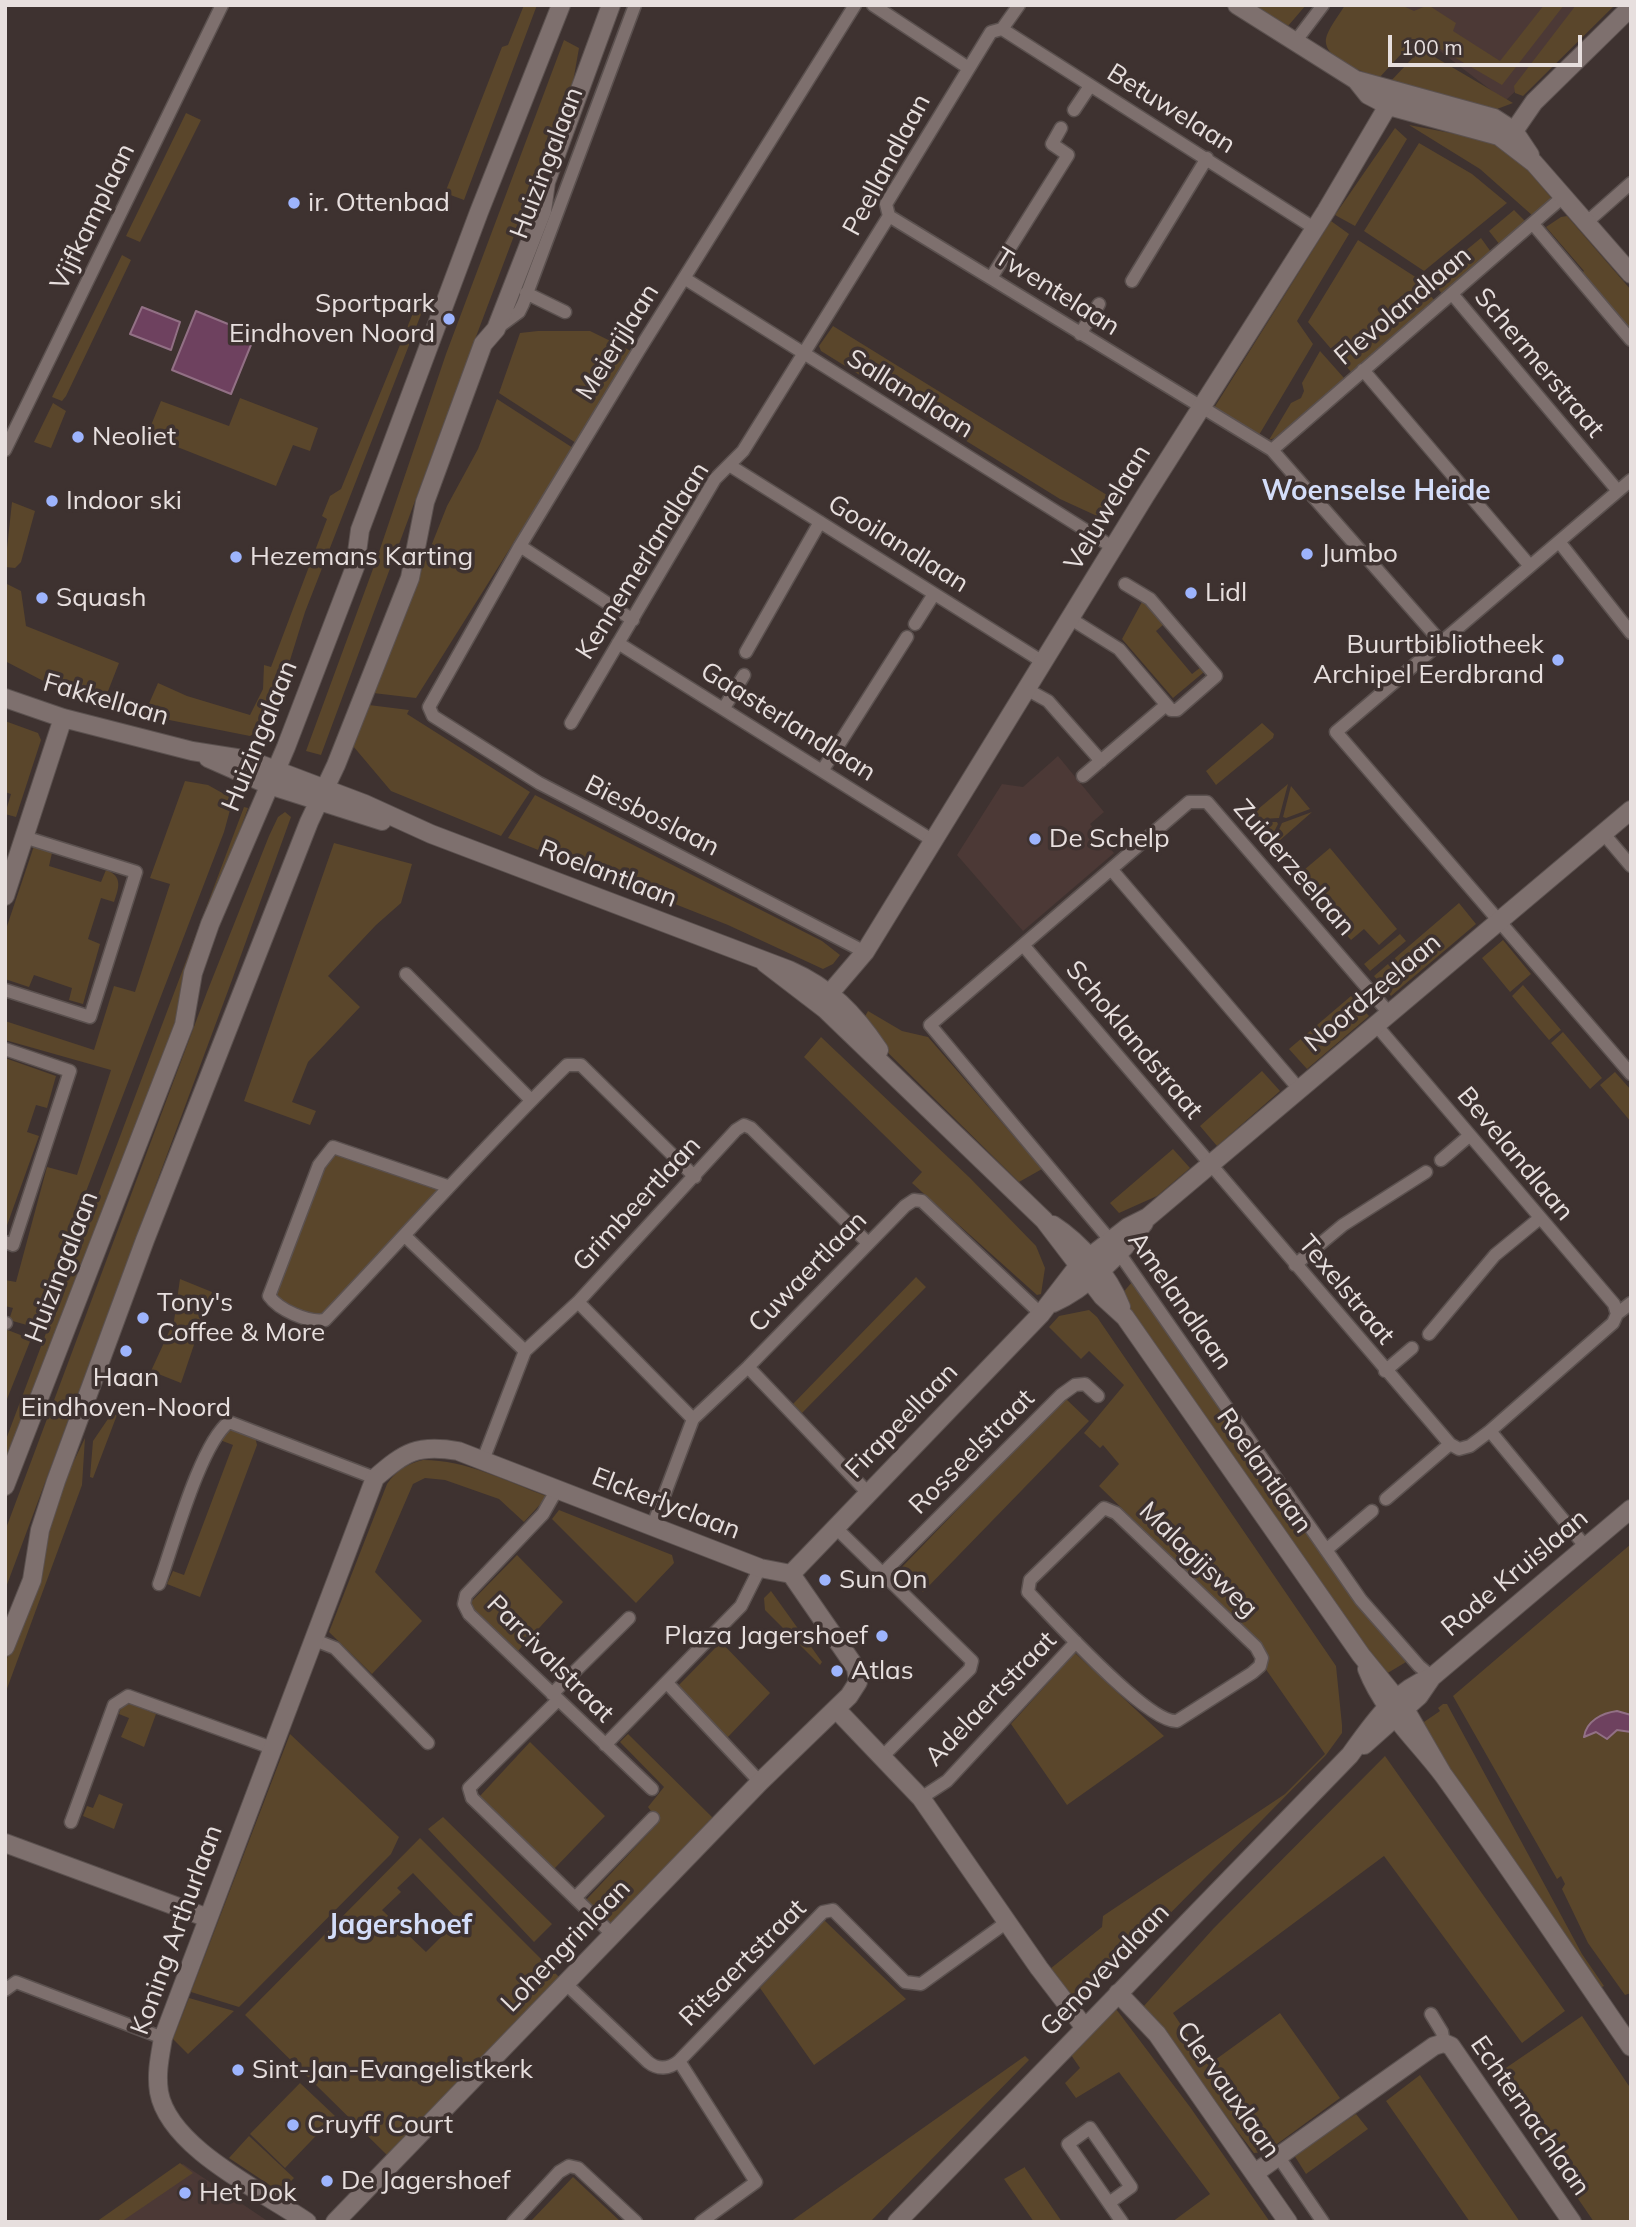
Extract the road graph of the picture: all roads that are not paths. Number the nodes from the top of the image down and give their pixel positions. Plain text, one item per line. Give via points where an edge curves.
1 (222, 5) edge
2 (561, 5) edge
3 (611, 5) edge
4 (635, 5) edge
5 (855, 5) edge
6 (873, 5) edge
7 (1019, 5) edge
8 (1237, 5) edge
9 (1323, 5) edge
10 (1631, 7) edge
11 (1002, 29) junction
12 (1295, 42) junction
13 (967, 66) junction
14 (1090, 86) junction
15 (1392, 99) junction
16 (1074, 110) dead end
17 (1061, 128) dead end
18 (1505, 130) junction
19 (1207, 158) junction
20 (1631, 183) edge
21 (1564, 196) junction
22 (889, 216) junction
23 (1587, 222) junction
24 (1533, 223) junction
25 (1314, 228) junction
26 (1631, 274) edge
27 (684, 278) junction
28 (991, 278) junction
29 (1132, 281) dead end
30 (526, 293) junction
31 (1453, 295) junction
32 (1099, 304) dead end
33 (565, 312) dead end
34 (496, 329) junction
35 (1080, 334) junction
36 (1631, 340) edge
37 (802, 354) junction
38 (1363, 370) junction
39 (1202, 406) junction
40 (5, 450) edge
41 (1272, 450) junction
42 (729, 465) junction
43 (1631, 480) edge
44 (1618, 491) junction
45 (820, 522) junction
46 (1560, 542) junction
47 (520, 546) junction
48 (1114, 548) junction
49 (1530, 566) junction
50 (1125, 584) dead end
51 (934, 594) junction
52 (1071, 619) junction
53 (634, 620) junction
54 (915, 624) dead end
55 (1631, 633) edge
56 (907, 637) dead end
57 (1441, 642) junction
58 (618, 643) junction
59 (746, 652) dead end
60 (1043, 662) junction
61 (744, 675) dead end
62 (1028, 690) junction
63 (5, 698) edge
64 (1166, 705) junction
65 (429, 706) joint
66 (724, 708) junction
67 (63, 718) junction
68 (571, 723) dead end
69 (1101, 761) junction
70 (822, 771) junction
71 (1083, 776) dead end
72 (273, 778) junction
73 (321, 796) junction
74 (1631, 810) edge
75 (1603, 833) junction
76 (24, 837) junction
77 (932, 841) junction
78 (1631, 866) edge
79 (1111, 869) junction
80 (5, 895) edge
81 (1499, 921) junction
82 (1023, 944) junction
83 (865, 952) junction
84 (406, 974) dead end
85 (5, 990) edge
86 (832, 1001) junction
87 (1382, 1019) junction
88 (930, 1025) joint
89 (5, 1049) edge
90 (1631, 1074) edge
91 (1299, 1089) junction
92 (531, 1100) junction
93 (1469, 1136) junction
94 (1441, 1160) dead end
95 (1210, 1164) junction
96 (1426, 1172) dead end
97 (695, 1177) junction
98 (447, 1186) junction
99 (1540, 1218) junction
100 (405, 1236) junction
101 (5, 1242) edge
102 (868, 1243) junction
103 (1115, 1246) junction
104 (1295, 1265) junction
105 (1088, 1268) junction
106 (578, 1302) junction
107 (1631, 1303) edge
108 (1046, 1310) junction
109 (1617, 1314) junction
110 (1429, 1334) dead end
111 (1412, 1348) dead end
112 (525, 1351) junction
113 (748, 1367) junction
114 (1385, 1371) junction
115 (1098, 1396) dead end
116 (693, 1419) junction
117 (1490, 1431) junction
118 (1450, 1444) junction
119 (483, 1460) junction
120 (375, 1478) junction
121 (5, 1486) edge
122 (556, 1490) junction
123 (869, 1494) junction
124 (1386, 1499) dead end
125 (1631, 1509) edge
126 (1371, 1511) dead end
127 (653, 1525) junction
128 (836, 1528) junction
129 (1585, 1546) junction
130 (1326, 1550) junction
131 (760, 1568) junction
132 (791, 1573) junction
133 (883, 1574) junction
134 (159, 1584) dead end
135 (629, 1618) dead end
136 (312, 1639) junction
137 (1076, 1642) junction
138 (5, 1647) edge
139 (1260, 1666) joint
140 (1432, 1677) junction
141 (667, 1683) junction
142 (555, 1697) junction
143 (1396, 1708) junction
144 (836, 1709) junction
145 (428, 1743) dead end
146 (606, 1745) junction
147 (272, 1748) junction
148 (884, 1755) junction
149 (760, 1782) junction
150 (652, 1789) dead end
151 (922, 1798) junction
152 (653, 1818) dead end
153 (71, 1822) dead end
154 (5, 1843) edge
155 (575, 1898) junction
156 (208, 1918) junction
157 (1007, 1922) junction
158 (613, 1935) junction
159 (566, 1984) junction
160 (5, 1990) edge
161 (1118, 1993) junction
162 (1431, 2014) dead end
163 (1085, 2028) junction
164 (163, 2038) junction
165 (1444, 2043) junction
166 (1631, 2047) edge
167 (679, 2061) junction
168 (1278, 2156) junction
169 (1255, 2173) junction
170 (1109, 2203) junction
171 (307, 2222) edge
172 (335, 2222) edge
173 (513, 2222) edge
174 (636, 2222) edge
175 (701, 2222) edge
176 (897, 2222) edge
177 (1122, 2222) edge
178 (1288, 2222) edge
179 (1323, 2222) edge
180 (1572, 2222) edge

1 - 40 street, Vijfkamplaan
2 - 72 street, Huizingalaan via 478,212 365,517 355,567
3 - 34 street, Huizingalaan via 546,182 542,211
4 - 30 street, Huizingalaan
5 - 27 street, Meierijlaan
6 - 13 street
7 - 11 street, Peellandlaan
8 - 12 street
9 - 12 street
10 - 18 street
11 - 13 street, Peellandlaan via 991,32
11 - 14 street, Betuwelaan
12 - 15 street
13 - 22 street, Peellandlaan via 886,204
14 - 16 street
14 - 19 street, Betuwelaan
15 - 18 street
15 - 25 street, Veluwelaan
17 - 28 street via 1052,144 1068,155
18 - 21 street
19 - 25 street, Betuwelaan
19 - 29 street
20 - 23 street
21 - 23 street
21 - 24 street, Flevolandlaan
22 - 28 street, Twentelaan
22 - 37 street, Peellandlaan
23 - 26 street
24 - 31 street, Flevolandlaan
24 - 36 street
25 - 39 street, Veluwelaan
27 - 37 street, Sallandlaan
27 - 47 street, Meierijlaan via 634,347
28 - 35 street, Twentelaan
30 - 33 street
30 - 34 street, Huizingalaan via 519,312
31 - 38 street, Flevolandlaan
31 - 44 street, Schermerstraat
32 - 35 street
34 - 73 street, Huizingalaan via 478,356 425,502 410,578
35 - 39 street, Twentelaan
37 - 42 street, Kennemerlandlaan via 743,451
37 - 48 street, Sallandlaan
38 - 41 street, Flevolandlaan
38 - 49 street
39 - 41 street, Twentelaan
39 - 48 street, Veluwelaan
41 - 57 street, Twentelaan
42 - 45 street, Gooilandlaan
42 - 53 street, Kennemerlandlaan via 715,478
43 - 44 street
44 - 46 street
45 - 51 street, Gooilandlaan
45 - 59 street
46 - 49 street
46 - 55 street
47 - 53 street
47 - 65 street, Meierijlaan
48 - 52 street, Veluwelaan
49 - 57 street
50 - 64 street via 1150,599 1216,676 1177,710
51 - 54 street
51 - 60 street, Gooilandlaan
52 - 60 street, Veluwelaan
52 - 64 street via 1119,649
53 - 58 street, Kennemerlandlaan
56 - 70 street
57 - 81 street via 1336,732
58 - 66 street, Gaasterlandlaan
58 - 68 street, Kennemerlandlaan
60 - 62 street, Veluwelaan
61 - 66 street
62 - 69 street via 1048,701
62 - 77 street, Veluwelaan
63 - 67 street, Fakkellaan
64 - 69 street
65 - 83 street, Biesboslaan via 433,716 539,783
66 - 70 street, Gaasterlandlaan
67 - 72 street, Fakkellaan via 192,751
67 - 76 street
69 - 71 street
70 - 77 street, Gaasterlandlaan
72 - 73 street, Fakkellaan
72 - 121 street, Huizingalaan via 210,924 193,973 184,1025
73 - 86 street, Roelantlaan via 365,804 765,963
73 - 138 street, Huizingalaan via 136,1264 56,1481 40,1530 32,1580
74 - 75 street, Noordzeelaan
75 - 78 street
75 - 81 street, Noordzeelaan
76 - 80 street
76 - 85 street via 136,872 90,1017
77 - 83 street, Veluwelaan
79 - 82 street, Zuiderzeelaan
79 - 87 street, Zuiderzeelaan via 1189,802 1207,802
79 - 91 street
81 - 87 street, Noordzeelaan
81 - 90 street
82 - 88 street, Zuiderzeelaan
82 - 95 street, Schoklandstraat
83 - 86 street, Veluwelaan
84 - 92 street
86 - 105 street, Roelantlaan via 896,1076
87 - 91 street, Noordzeelaan
87 - 93 street, Bevelandlaan
88 - 103 street, Amelandlaan
89 - 101 street via 70,1071 13,1245
91 - 95 street, Noordzeelaan
92 - 97 street via 566,1065 581,1065
92 - 98 street
93 - 94 street
93 - 99 street, Bevelandlaan
95 - 103 street, Noordzeelaan
95 - 104 street, Texelstraat
96 - 104 street via 1343,1225
97 - 102 street, Grimbeertlaan via 744,1125
97 - 106 street, Grimbeertlaan
98 - 100 street
98 - 100 street via 333,1147 319,1165 269,1296 275,1305 316,1321 325,1320
99 - 109 street, Bevelandlaan via 1614,1304
99 - 110 street via 1495,1255
100 - 112 street
102 - 108 street, Cuwaertlaan via 905,1206 922,1200
102 - 113 street, Cuwaertlaan
103 - 105 street, Noordzeelaan
103 - 130 street, Amelandlaan
104 - 114 street, Texelstraat
105 - 108 street, Firapeellaan via 1066,1298
105 - 143 street, Roelantlaan
106 - 112 street, Grimbeertlaan
106 - 116 street
107 - 109 street
108 - 123 street, Firapeellaan
109 - 117 street via 1613,1323
111 - 114 street
112 - 119 street, Grimbeertlaan
113 - 116 street, Cuwaertlaan
113 - 123 street
114 - 118 street, Texelstraat
115 - 133 street, Rosseelstraat via 1085,1384 1061,1395
116 - 127 street, Cuwaertlaan
117 - 118 street via 1470,1446 1459,1449
117 - 129 street
118 - 124 street
119 - 120 street, Elckerlyclaan via 458,1451 422,1448 401,1456
119 - 122 street, Elckerlyclaan
120 - 134 street via 229,1422 217,1431 204,1460
120 - 136 street, Koning Arthurlaan
122 - 127 street, Elckerlyclaan
122 - 142 street, Parcivalstraat via 543,1514 466,1595 464,1604 468,1614
123 - 128 street, Firapeellaan
125 - 129 street, Rode Kruislaan
126 - 130 street
127 - 131 street, Elckerlyclaan
128 - 132 street, Firapeellaan
128 - 133 street
129 - 140 street, Rode Kruislaan
130 - 140 street, Amelandlaan via 1361,1600
131 - 132 street, Elckerlyclaan
131 - 141 street via 741,1606
132 - 144 street via 856,1668 858,1682
133 - 148 street via 972,1661 970,1669
135 - 142 street
136 - 145 street via 335,1648
136 - 147 street, Koning Arthurlaan
137 - 139 street, Adelaertstraat via 1126,1690 1169,1722
137 - 139 street, Malagijsweg via 1028,1592 1030,1580 1109,1508 1256,1647 1262,1658
137 - 151 street, Adelaertstraat via 947,1781
140 - 143 street, Rode Kruislaan
141 - 146 street
141 - 149 street
142 - 146 street, Parcivalstraat
142 - 155 street via 469,1788 472,1798
143 - 161 street, Genovevalaan
143 - 166 street, Roelantlaan
144 - 148 street
144 - 149 street, Lohengrinlaan
146 - 150 street, Parcivalstraat
147 - 153 street via 128,1696 114,1705
147 - 156 street, Koning Arthurlaan
148 - 151 street
149 - 158 street, Lohengrinlaan
151 - 157 street
152 - 155 street, Lohengrinlaan
154 - 156 street
155 - 158 street
156 - 164 street, Koning Arthurlaan
157 - 163 street
157 - 167 street, Ritsaertstraat via 920,1984 905,1982 832,1910 823,1912
158 - 159 street, Lohengrinlaan
159 - 167 street via 652,2065 668,2067
159 - 172 street, Lohengrinlaan
160 - 164 street via 16,1982
161 - 163 street, Genovevalaan
161 - 169 street, Clervauxlaan via 1157,2034
162 - 165 street, Echternachlaan
163 - 176 street, Genovevalaan
164 - 171 street, Koning Arthurlaan via 157,2070 170,2121 190,2143
165 - 168 street, Echternachlaan
165 - 180 street, Echternachlaan via 1451,2046
167 - 175 street via 756,2182
168 - 169 street, Echternachlaan
168 - 179 street
169 - 178 street, Clervauxlaan
170 - 170 street via 1068,2144 1090,2129 1131,2188
170 - 177 street
173 - 174 street via 569,2166 578,2168

